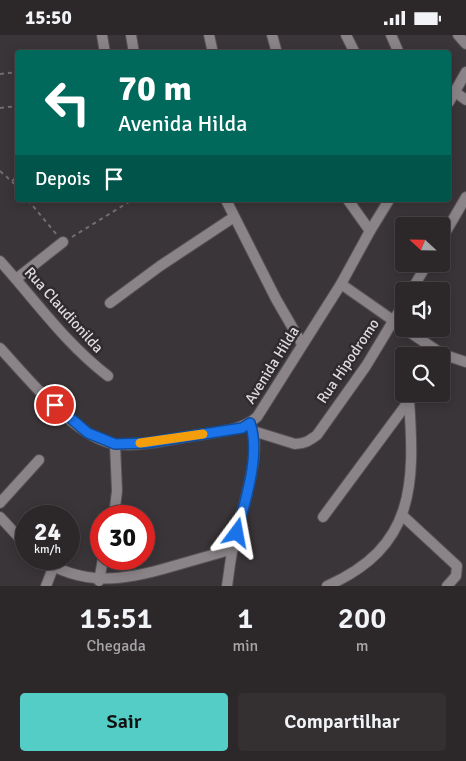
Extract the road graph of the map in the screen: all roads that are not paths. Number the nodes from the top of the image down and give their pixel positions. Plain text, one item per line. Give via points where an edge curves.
1 (102, 35) edge
2 (131, 35) edge
3 (209, 35) edge
4 (272, 35) edge
5 (346, 35) edge
6 (391, 35) edge
7 (458, 35) edge
8 (466, 43) edge
9 (104, 50) edge
10 (134, 50) edge
11 (212, 50) edge
12 (276, 50) edge
13 (353, 50) edge
14 (398, 50) edge
15 (466, 72) edge
16 (455, 92) junction
17 (451, 99) edge
18 (466, 100) edge
19 (466, 197) edge
20 (227, 202) edge
21 (349, 202) edge
22 (388, 202) edge
23 (234, 217) junction
24 (450, 225) edge
25 (370, 231) junction
26 (63, 242) road end
27 (0, 261) edge
28 (16, 279) junction
29 (341, 284) junction
30 (110, 303) dead end
31 (395, 318) edge
32 (393, 321) junction
33 (416, 337) edge
34 (302, 344) junction
35 (430, 347) edge
36 (0, 348) edge
37 (450, 358) edge
38 (466, 362) edge
39 (108, 376) dead end
40 (407, 402) edge
41 (411, 402) edge
42 (252, 427) junction
43 (115, 444) junction
44 (39, 460) dead end
45 (0, 503) edge
46 (115, 505) edge
47 (403, 516) junction
48 (0, 517) edge
49 (323, 517) dead end
50 (15, 533) edge
51 (233, 549) junction
52 (52, 570) edge
53 (57, 570) edge
54 (101, 570) edge
55 (99, 581) junction
56 (332, 585) edge
57 (46, 586) edge
58 (227, 586) edge
59 (447, 586) edge

1 - 9 street
2 - 10 street
3 - 11 street
4 - 12 street
5 - 13 street
6 - 14 street
7 - 8 street
15 - 16 street
16 - 17 street
16 - 18 street
19 - 24 street
20 - 23 street
21 - 25 street
22 - 25 street, Avenida Hilda
23 - 30 street
23 - 34 street
25 - 29 street, Avenida Hilda
26 - 28 street
27 - 28 street, Rua Claudionilda
28 - 39 street, Rua Claudionilda via 84,357
29 - 32 street
29 - 34 street, Avenida Hilda
31 - 32 street, Rua Hipodromo
32 - 42 street, Rua Hipodromo via 366,366 316,435 302,444 295,444
33 - 35 street
34 - 42 street, Avenida Hilda
36 - 43 street, Avenida Hilda via 77,425
37 - 38 street
40 - 49 street
41 - 47 street via 410,484
42 - 43 street, Avenida Hilda via 146,443
42 - 51 street via 253,458
43 - 46 street
44 - 45 street
47 - 56 street via 386,545
47 - 59 street via 457,566 456,576
48 - 50 street
51 - 55 street via 138,577
51 - 58 street
52 - 57 street
53 - 55 street
54 - 55 street

